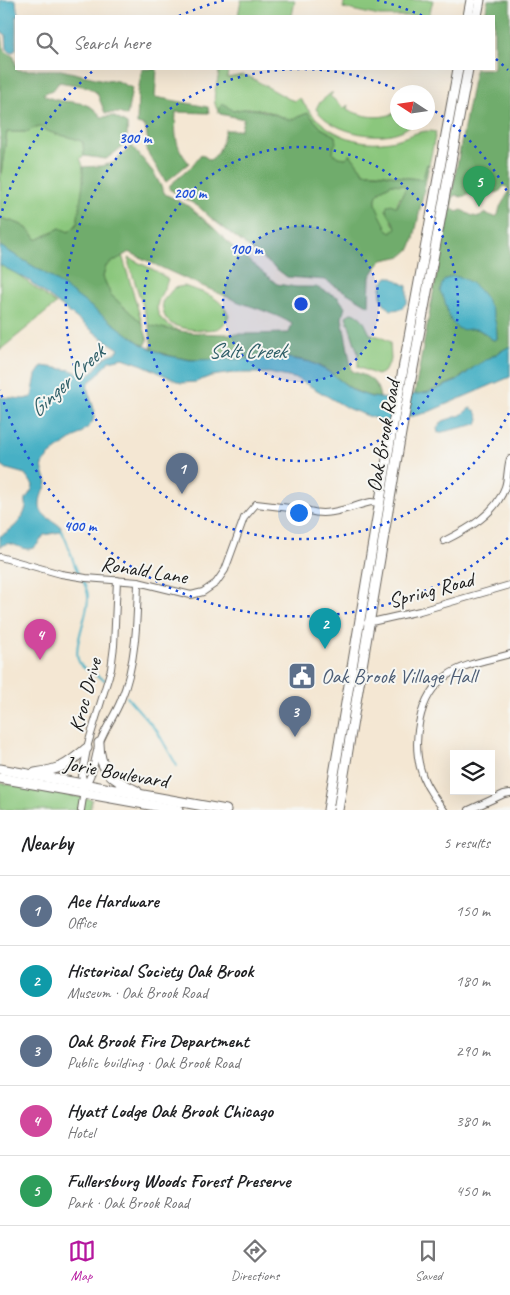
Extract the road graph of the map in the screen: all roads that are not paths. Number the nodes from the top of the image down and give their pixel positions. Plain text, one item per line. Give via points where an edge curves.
1 (471, 0) edge
2 (480, 0) edge
3 (468, 15) edge
4 (478, 15) edge
5 (458, 70) edge
6 (468, 70) edge
7 (510, 459) edge
8 (379, 503) junction
9 (444, 541) dead end
10 (0, 557) edge
11 (117, 580) junction
12 (138, 582) junction
13 (510, 585) edge
14 (365, 622) junction
15 (510, 654) edge
16 (99, 743) junction
17 (87, 748) junction
18 (0, 769) edge
19 (27, 774) junction
20 (0, 778) edge
21 (84, 789) junction
22 (510, 793) edge
23 (149, 796) junction
24 (327, 807) edge
25 (204, 808) edge
26 (81, 810) edge
27 (178, 810) edge
28 (226, 810) edge
29 (338, 810) edge
30 (444, 810) edge
31 (470, 810) edge

1 - 3 main road
2 - 4 main road
5 - 8 main road, Oak Brook Road
6 - 14 main road, Oak Brook Road
7 - 9 street via 505,486 495,505 476,522
8 - 12 street, Ronald Lane via 319,514 298,506 256,504 244,518 225,570 216,583 203,592 191,595
8 - 14 main road, Oak Brook Road
10 - 11 street, Ronald Lane via 77,577
11 - 12 street, Ronald Lane
11 - 17 street, Kroc Drive via 112,669
12 - 16 street, Kroc Drive via 130,669 121,700
13 - 14 street, Spring Road via 420,611
14 - 24 main road, Oak Brook Road
14 - 29 main road, Oak Brook Road
15 - 30 street via 454,671 436,684 426,700 419,730 420,766 428,787
16 - 21 street, Kroc Drive via 91,778
16 - 23 main road via 102,764 108,773
17 - 19 main road via 60,768
17 - 21 street, Kroc Drive via 82,776
18 - 19 main road, Jorie Boulevard
19 - 21 main road, Jorie Boulevard
20 - 21 main road, Jorie Boulevard
21 - 23 main road, Jorie Boulevard
21 - 26 street
21 - 27 main road, Jorie Boulevard
22 - 31 street
23 - 25 main road, Jorie Boulevard
25 - 28 main road, Jorie Boulevard

